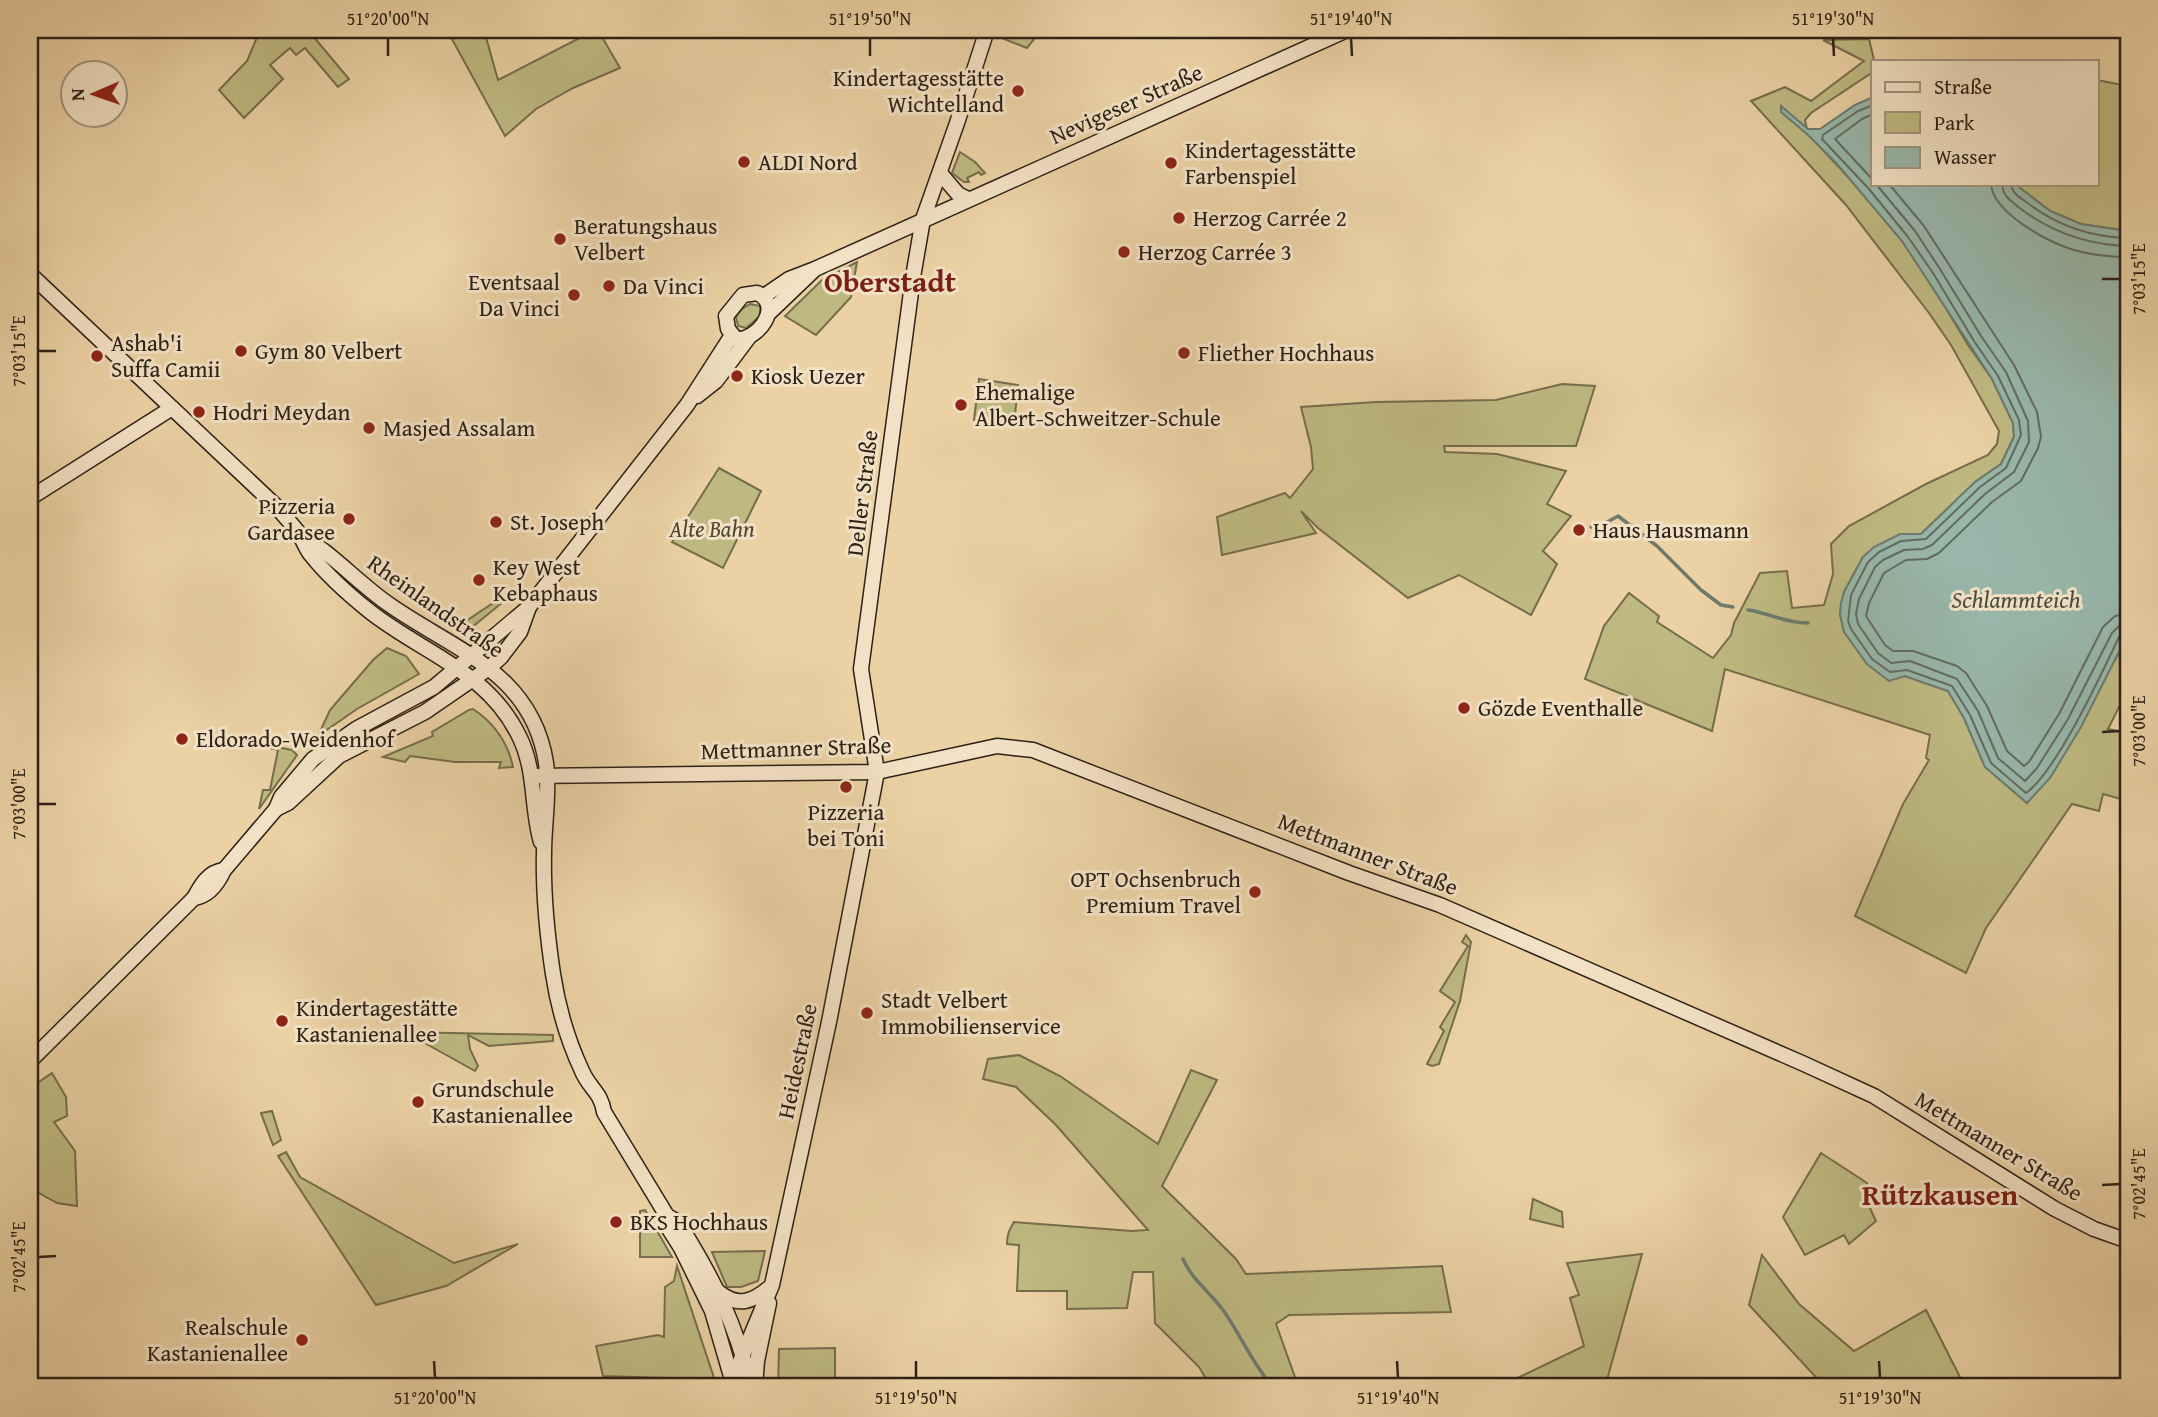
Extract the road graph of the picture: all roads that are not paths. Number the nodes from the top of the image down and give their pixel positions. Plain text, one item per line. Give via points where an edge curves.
1 (987, 30) edge
2 (1347, 30) edge
3 (940, 173) junction
4 (968, 199) junction
5 (923, 219) junction
6 (815, 269) junction
7 (30, 274) edge
8 (765, 296) junction
9 (768, 314) junction
10 (732, 335) junction
11 (749, 337) junction
12 (687, 405) junction
13 (172, 408) junction
14 (30, 498) edge
15 (299, 534) junction
16 (529, 607) junction
17 (473, 655) junction
18 (458, 668) junction
19 (489, 668) junction
20 (473, 680) junction
21 (877, 772) junction
22 (539, 776) junction
23 (276, 809) junction
24 (30, 1061) edge
25 (667, 1216) junction
26 (2128, 1241) edge
27 (772, 1285) junction
28 (720, 1293) junction
29 (743, 1353) junction
30 (733, 1384) edge
31 (753, 1387) edge

1 - 3 main road, Deller Straße
2 - 4 main road, Nevigeser Straße
3 - 4 main road
3 - 5 main road, Deller Straße
4 - 5 main road, Nevigeser Straße
5 - 6 main road, Nevigeser Straße
5 - 21 main road, Deller Straße via 861,669
6 - 8 main road, Nevigeser Straße via 789,279
6 - 9 main road
7 - 13 main road
8 - 9 main road
8 - 10 main road via 743,295 729,310 726,322
9 - 11 main road via 762,327
10 - 11 main road via 742,340
10 - 12 main road
11 - 12 main road via 716,381
12 - 16 main road
13 - 14 main road
13 - 15 main road
15 - 17 main road, Rheinlandstraße via 389,605
15 - 18 main road, Rheinlandstraße via 323,569 370,611
16 - 17 main road
16 - 19 main road via 520,632
17 - 18 main road
17 - 19 main road, Rheinlandstraße
18 - 20 main road, Rheinlandstraße
18 - 23 main road via 434,687 319,754 287,789
19 - 20 main road
19 - 22 main road, Rheinlandstraße via 530,715 540,737
20 - 22 main road, Rheinlandstraße via 514,727
20 - 23 main road via 425,712 344,754
21 - 22 main road, Mettmanner Straße
21 - 26 main road, Mettmanner Straße via 997,746 1033,750 1440,905 1802,1063 1874,1096 2055,1209
21 - 27 main road, Heidestraße
22 - 25 main road, Rheinlandstraße via 547,830 547,927 554,980 570,1042 590,1100 604,1112
23 - 24 main road via 204,897 194,898
25 - 28 main road, Rheinlandstraße via 678,1222
25 - 30 main road, Rheinlandstraße via 669,1230 712,1311
27 - 28 main road via 743,1302 730,1301
27 - 29 main road, Heidestraße
27 - 31 main road
28 - 29 main road, Rheinlandstraße
29 - 30 main road, Heidestraße
29 - 31 main road, Rheinlandstraße

